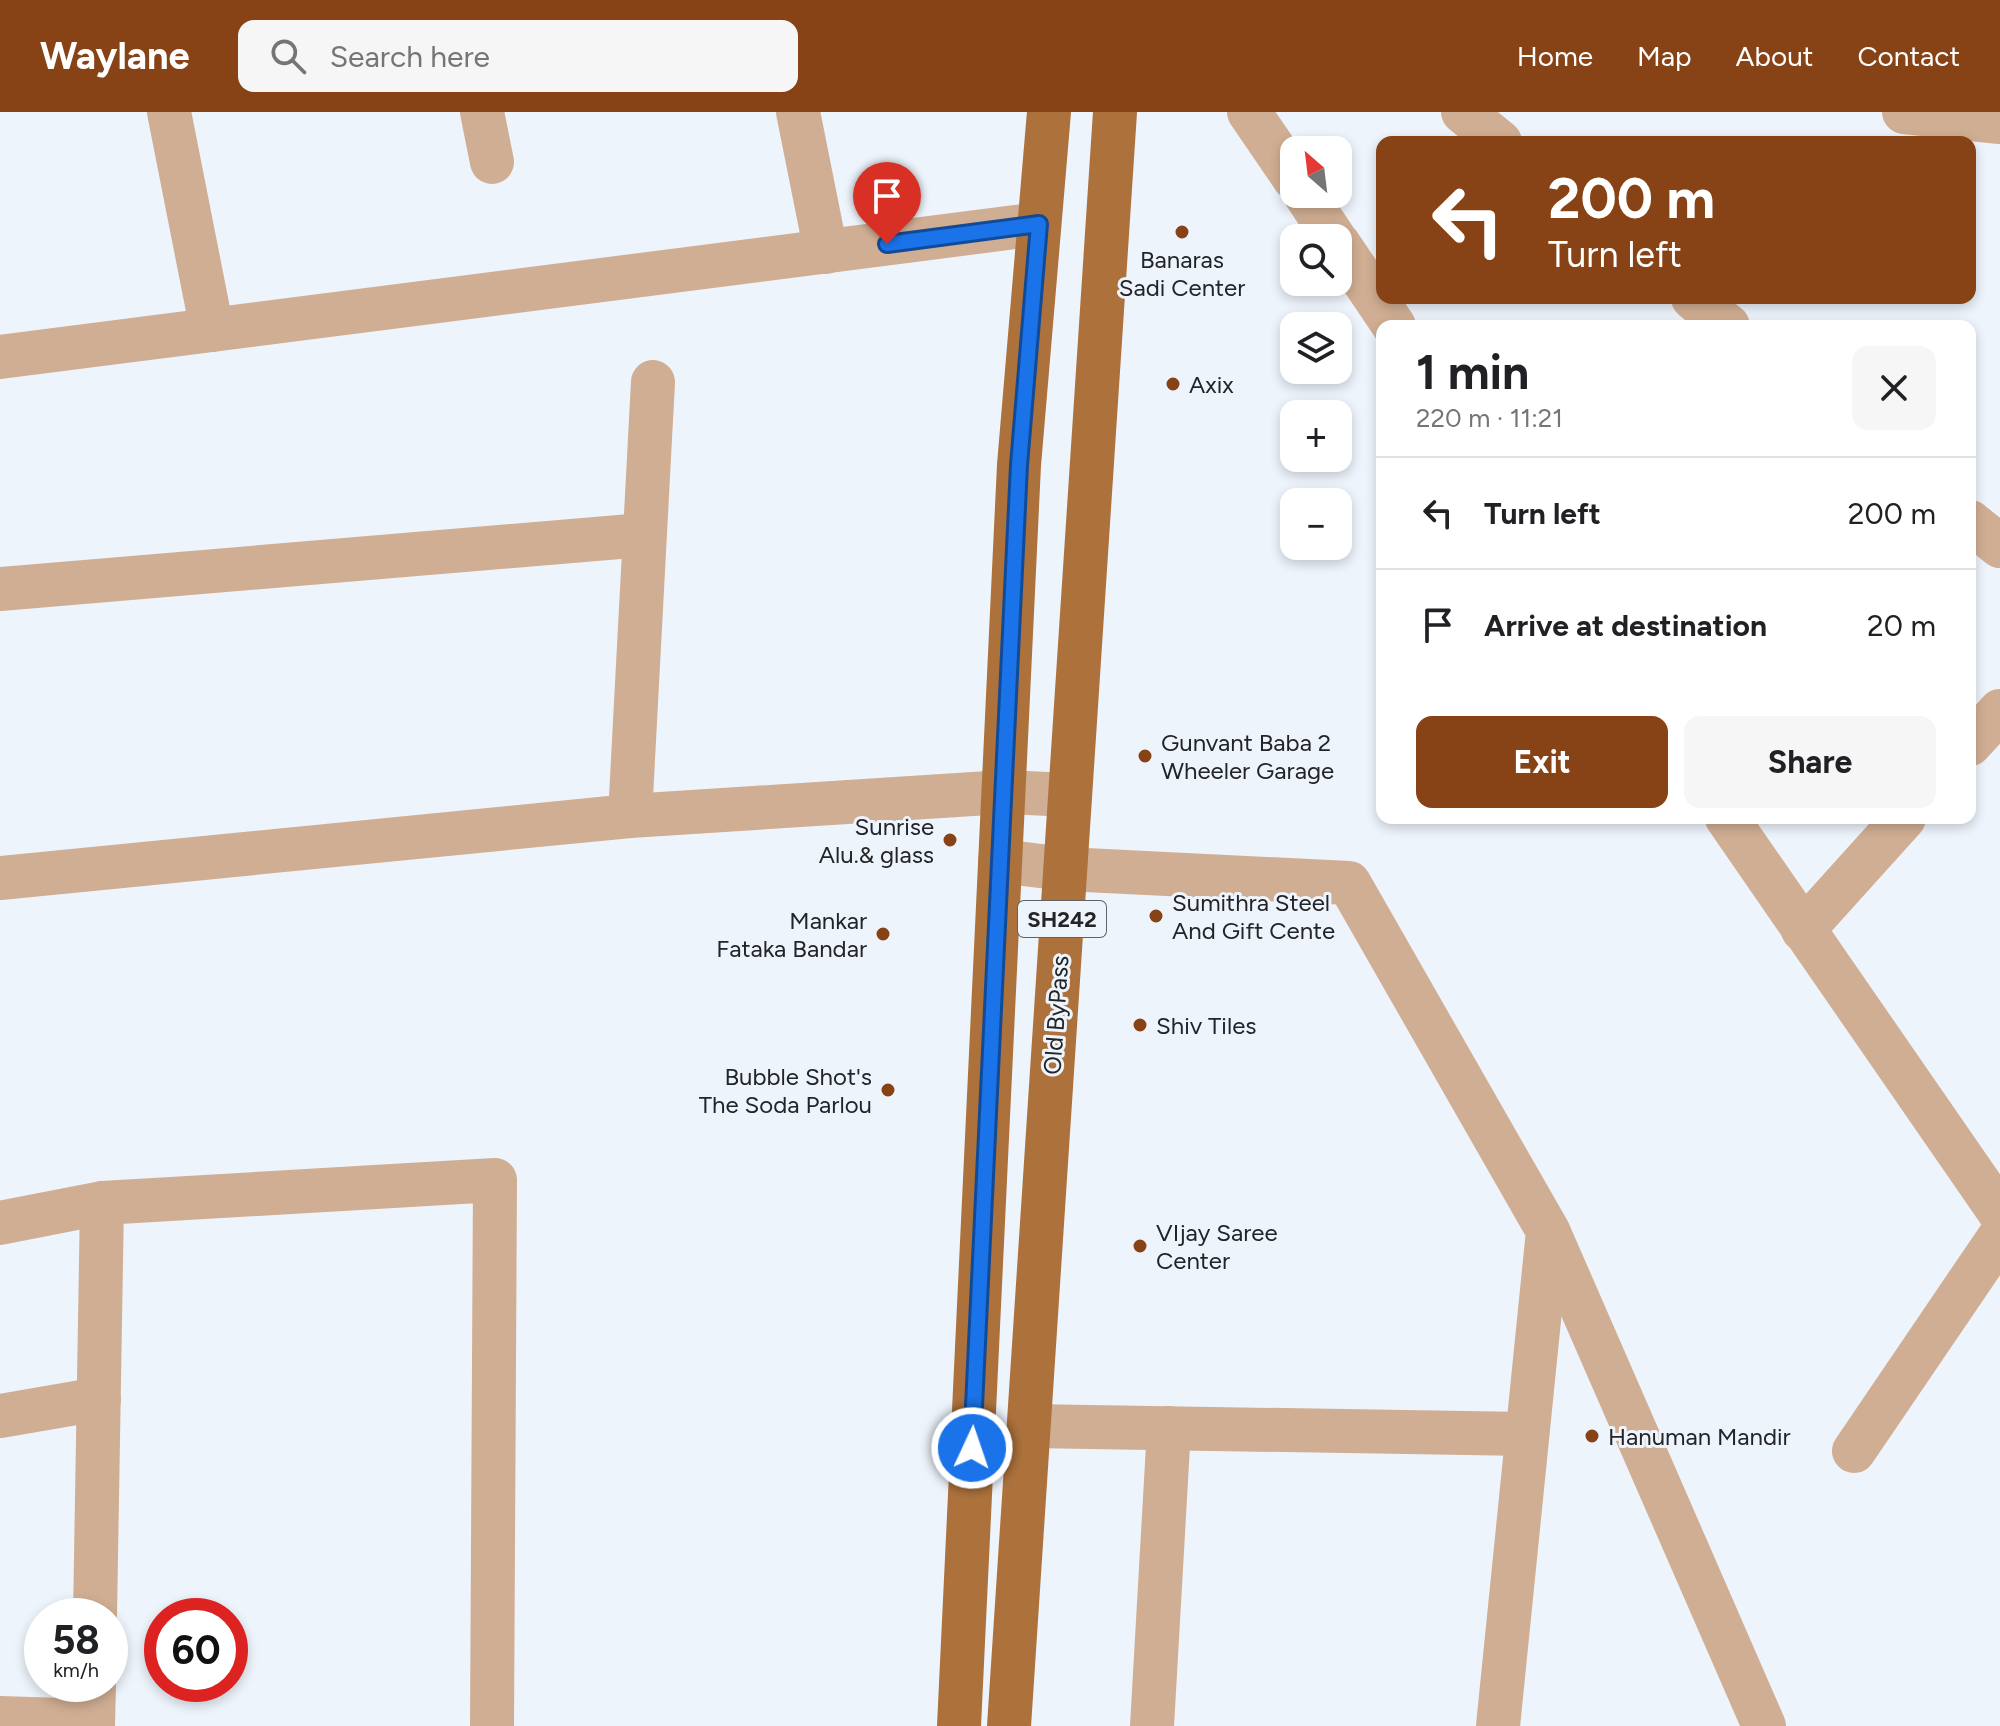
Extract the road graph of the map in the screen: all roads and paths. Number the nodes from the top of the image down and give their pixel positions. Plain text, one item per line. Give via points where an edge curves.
1 (169, 112) edge
2 (482, 112) edge
3 (798, 112) edge
4 (1049, 112) edge
5 (1115, 112) edge
6 (1249, 112) edge
7 (1463, 112) edge
8 (1904, 112) edge
9 (2000, 122) edge
10 (1493, 136) edge
11 (1280, 157) edge
12 (492, 162) dead end
13 (1039, 224) junction
14 (826, 252) junction
15 (1352, 264) edge
16 (1376, 299) edge
17 (1700, 304) edge
18 (1720, 320) edge
19 (212, 330) junction
20 (0, 357) edge
21 (653, 382) dead end
22 (1976, 527) edge
23 (643, 535) junction
24 (2000, 546) edge
25 (0, 589) edge
26 (2000, 711) edge
27 (1976, 737) edge
28 (1004, 792) junction
29 (1070, 795) junction
30 (630, 816) junction
31 (1731, 824) edge
32 (1899, 824) edge
33 (1000, 861) junction
34 (1065, 869) junction
35 (0, 878) edge
36 (1803, 930) junction
37 (102, 1203) junction
38 (2000, 1213) edge
39 (0, 1223) edge
40 (1548, 1231) junction
41 (2000, 1236) edge
42 (99, 1399) junction
43 (0, 1416) edge
44 (1029, 1426) junction
45 (1169, 1428) junction
46 (1527, 1434) junction
47 (1854, 1451) dead end
48 (95, 1598) edge
49 (93, 1710) edge
50 (0, 1718) edge
51 (492, 1726) edge
52 (959, 1726) edge
53 (1009, 1726) edge
54 (1152, 1726) edge
55 (1498, 1726) edge
56 (1764, 1726) edge

1 - 19 street
2 - 12 street
3 - 14 street
4 - 13 main road, SH242
5 - 29 main road, Old ByPass / SH242
6 - 11 street
7 - 10 street
8 - 9 street
13 - 14 street
13 - 28 main road, SH242 via 1019,465
14 - 19 street
15 - 16 street
17 - 18 street
19 - 20 street
21 - 23 street
22 - 24 street
23 - 25 street
23 - 30 street
26 - 27 street
28 - 29 street
28 - 30 street
28 - 33 main road, SH242
29 - 34 main road, Old ByPass / SH242
30 - 35 street
31 - 36 street
32 - 36 street
33 - 34 street
33 - 52 main road, SH242
34 - 40 street via 1349,883
34 - 44 main road, Old ByPass / SH242
36 - 38 street
37 - 39 street
37 - 42 street
37 - 51 street via 495,1180
40 - 46 street
40 - 56 street
41 - 47 street
42 - 43 street
42 - 48 street
44 - 45 street
44 - 53 main road, Old ByPass / SH242
45 - 46 street
45 - 54 street
46 - 55 street
49 - 50 street

